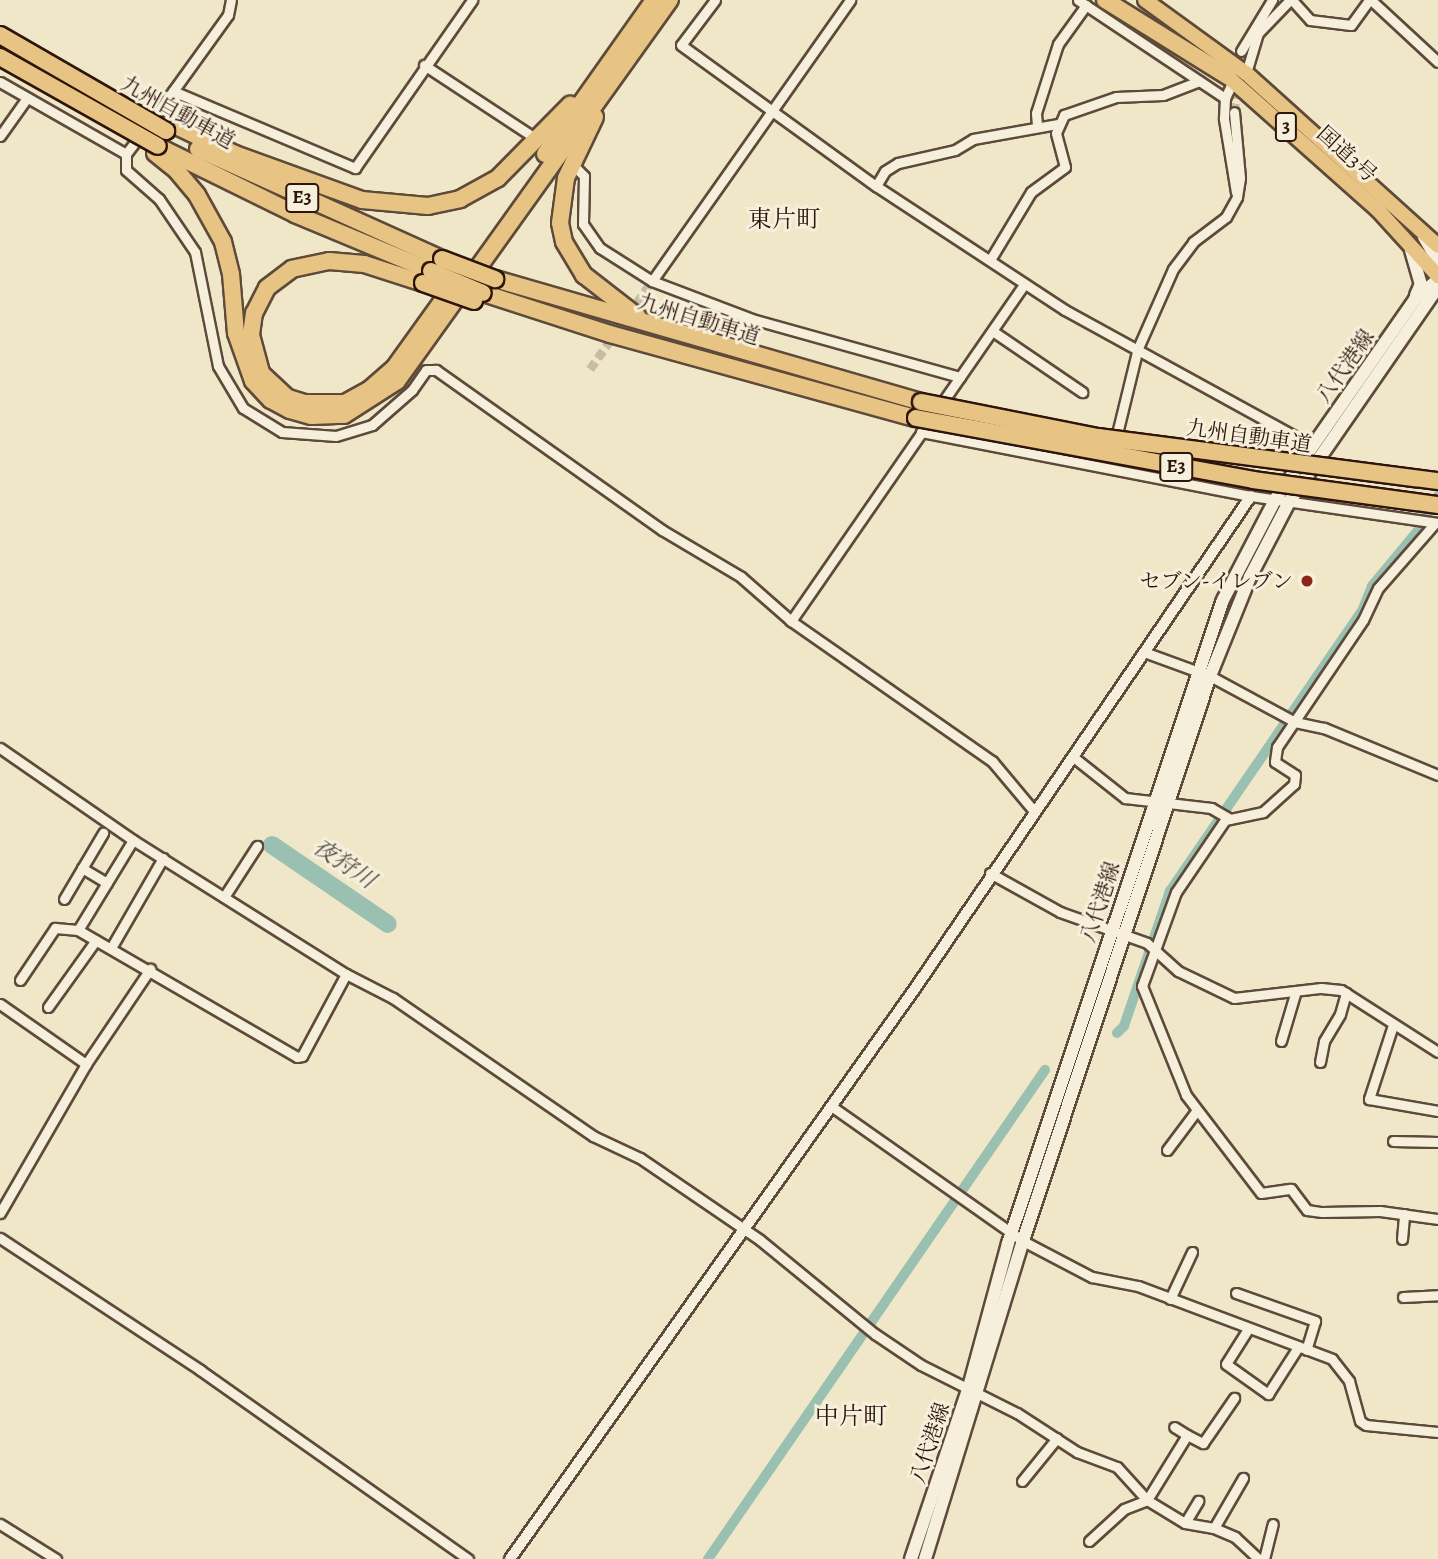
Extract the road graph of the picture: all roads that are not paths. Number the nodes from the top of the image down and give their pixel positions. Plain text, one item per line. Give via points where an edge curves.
1 (231, 0) edge
2 (472, 0) edge
3 (654, 0) edge
4 (670, 0) edge
5 (715, 0) edge
6 (850, 0) edge
7 (1105, 0) edge
8 (1116, 0) edge
9 (1145, 0) edge
10 (1272, 0) edge
11 (1291, 0) edge
12 (1370, 0) edge
13 (1082, 3) edge
14 (0, 35) edge
15 (1241, 51) tunnel mouth
16 (0, 57) edge
17 (1438, 62) edge
18 (424, 65) junction
19 (619, 71) junction
20 (1247, 73) junction
21 (601, 74) junction
22 (1230, 79) junction
23 (1199, 80) junction
24 (0, 82) edge
25 (173, 91) junction
26 (1225, 97) junction
27 (27, 98) junction
28 (773, 111) junction
29 (1234, 112) tunnel mouth
30 (1057, 124) junction
31 (1037, 125) junction
32 (168, 127) junction
33 (529, 134) dead end
34 (0, 136) edge
35 (156, 150) junction
36 (126, 154) junction
37 (577, 169) dead end
38 (876, 186) junction
39 (1237, 197) junction
40 (1418, 228) junction
41 (1438, 246) edge
42 (1409, 247) junction
43 (990, 260) junction
44 (1438, 261) edge
45 (432, 271) junction
46 (1438, 278) edge
47 (652, 281) junction
48 (1024, 284) junction
49 (1438, 287) edge
50 (1415, 299) junction
51 (1433, 305) edge
52 (667, 332) junction
53 (994, 332) junction
54 (1138, 348) junction
55 (960, 376) junction
56 (1082, 392) dead end
57 (919, 417) junction
58 (1312, 446) junction
59 (1111, 468) junction
60 (1438, 481) edge
61 (1251, 496) junction
62 (1276, 500) junction
63 (1289, 502) junction
64 (1438, 505) edge
65 (1437, 523) edge
66 (791, 621) junction
67 (1144, 652) junction
68 (1203, 674) junction
69 (1295, 722) junction
70 (0, 748) edge
71 (1072, 756) junction
72 (1438, 775) edge
73 (1152, 802) junction
74 (1167, 803) junction
75 (1034, 811) junction
76 (1230, 819) junction
77 (103, 833) dead end
78 (133, 839) junction
79 (257, 846) dead end
80 (163, 858) junction
81 (82, 868) junction
82 (990, 873) junction
83 (107, 883) junction
84 (224, 897) junction
85 (64, 899) dead end
86 (78, 930) junction
87 (1117, 933) junction
88 (96, 940) junction
89 (111, 948) junction
90 (1154, 952) junction
91 (150, 969) junction
92 (346, 974) junction
93 (20, 981) dead end
94 (1346, 993) junction
95 (1295, 994) junction
96 (0, 1004) edge
97 (48, 1007) dead end
98 (1392, 1025) junction
99 (1282, 1041) dead end
100 (1438, 1052) edge
101 (1320, 1062) dead end
102 (86, 1065) junction
103 (831, 1106) junction
104 (1196, 1110) junction
105 (1438, 1111) edge
106 (1393, 1140) dead end
107 (1438, 1142) edge
108 (1167, 1150) dead end
109 (0, 1213) edge
110 (1404, 1214) junction
111 (1438, 1219) edge
112 (743, 1231) junction
113 (1011, 1233) junction
114 (0, 1238) edge
115 (1402, 1239) dead end
116 (1023, 1241) junction
117 (1192, 1252) dead end
118 (1236, 1293) dead end
119 (1438, 1295) edge
120 (1403, 1297) dead end
121 (1170, 1299) junction
122 (1248, 1329) junction
123 (1302, 1348) junction
124 (974, 1390) junction
125 (1234, 1398) dead end
126 (1174, 1427) dead end
127 (1438, 1432) edge
128 (1187, 1435) junction
129 (1057, 1438) junction
130 (1243, 1478) dead end
131 (1022, 1481) dead end
132 (1147, 1500) junction
133 (1198, 1501) dead end
134 (0, 1524) edge
135 (1185, 1524) junction
136 (1273, 1524) dead end
137 (1214, 1528) junction
138 (1089, 1541) dead end
139 (55, 1559) edge
140 (468, 1559) edge
141 (510, 1559) edge
142 (911, 1559) edge
143 (925, 1559) edge
144 (1261, 1559) edge

1 - 25 street via 229,15
2 - 18 street
3 - 21 highway
4 - 19 highway
5 - 28 street via 681,45
6 - 28 street
7 - 22 highway
8 - 22 highway, 国道3号 / 3
9 - 20 highway, 国道3号 / 3
10 - 15 street
11 - 12 street via 1310,20 1352,24
11 - 20 street via 1258,33
12 - 17 street
13 - 23 street
13 - 31 street via 1058,44 1036,113
14 - 32 highway, bridge
16 - 35 highway, 九州自動車道 / E3, bridge
18 - 25 street via 355,168
18 - 33 street
19 - 35 highway via 397,381 344,415 311,416 290,410 253,382 236,333 223,242 197,195
19 - 52 highway via 575,154 562,190 560,223 564,242 584,275 622,306
20 - 40 highway, 国道3号 / 3
21 - 32 highway via 498,178 460,199 428,206 362,200
21 - 45 highway via 395,367 370,389 323,407 288,398 261,373 252,344 254,313 267,288 292,270 329,261
22 - 26 street
22 - 42 highway, 国道3号 / 3 via 1377,209
23 - 26 street
23 - 30 street via 1163,95 1116,97 1064,115
24 - 27 street
25 - 36 street
26 - 39 street via 1224,119
27 - 34 street
27 - 36 street
28 - 38 street
28 - 47 street
29 - 39 street
30 - 31 street
30 - 43 street via 1065,167 1031,192
31 - 38 street via 898,163 885,171
32 - 45 highway, 九州自動車道 / E3
35 - 45 highway, 九州自動車道 / E3
36 - 66 street via 130,176 159,199 195,252 210,337 223,379 243,408 260,420 296,436 351,433 388,413 432,368 662,530 741,577
37 - 47 street via 584,176 583,224 600,248
38 - 43 street
39 - 54 street via 1226,217 1193,242 1173,269
40 - 41 highway, 国道3号 / 3
40 - 44 main road
42 - 46 highway, 国道3号 / 3
42 - 50 main road via 1421,284
43 - 48 street
45 - 52 highway, 九州自動車道 / E3, bridge via 495,279
45 - 57 highway, 九州自動車道 / E3, bridge via 479,297
46 - 50 main road, 八代港線
47 - 55 street via 752,319
48 - 53 street
48 - 54 street
49 - 51 main road, 八代港線
50 - 58 main road, 八代港線
51 - 63 main road, 八代港線
52 - 57 highway, 九州自動車道 / E3
53 - 55 street
53 - 56 street
54 - 58 street
54 - 59 street
55 - 57 street
57 - 59 street
57 - 60 highway, 九州自動車道 / E3, bridge
57 - 64 highway, 九州自動車道 / E3, bridge via 1253,480
57 - 66 street
58 - 62 main road, 八代港線
59 - 61 street
61 - 62 street
61 - 67 street
62 - 63 street
62 - 68 main road, 八代港線 via 1223,600
63 - 65 street
63 - 68 main road, 八代港線
65 - 69 street via 1378,588 1363,620
66 - 75 street via 992,761
67 - 68 street
67 - 71 street
68 - 69 street
68 - 73 main road, 八代港線
68 - 74 main road, 八代港線
69 - 72 street via 1324,728
69 - 76 street via 1274,756 1275,762 1295,775 1294,784 1263,812 1247,819
70 - 78 street
71 - 73 street via 1125,798
71 - 75 street
73 - 74 street
73 - 87 main road, 八代港線
74 - 76 street via 1211,807
74 - 87 main road, 八代港線
75 - 82 street
76 - 90 street via 1176,892
77 - 81 street
78 - 80 street
78 - 83 street
79 - 84 street
80 - 84 street
80 - 89 street
81 - 83 street
81 - 85 street
82 - 87 street via 1060,912
82 - 103 street
83 - 86 street
84 - 92 street
86 - 88 street
86 - 93 street via 55,928
87 - 90 street via 1147,943
87 - 113 main road, 八代港線
87 - 116 main road, 八代港線
88 - 89 street
88 - 97 street
89 - 91 street
90 - 95 street via 1178,971 1234,998
90 - 104 street via 1142,986
91 - 92 street via 297,1057 302,1056
91 - 102 street
92 - 112 street via 393,998 593,1136 640,1158
94 - 95 street via 1321,988
94 - 98 street
94 - 101 street via 1324,1041
95 - 99 street
96 - 102 street
98 - 100 street
98 - 105 street via 1369,1099
102 - 109 street
103 - 112 street
103 - 113 street
104 - 108 street
104 - 110 street via 1261,1193 1291,1189 1307,1210
106 - 107 street
110 - 111 street
110 - 115 street
112 - 124 street via 875,1334
112 - 141 street
113 - 116 street
113 - 124 main road, 八代港線
114 - 140 street via 200,1370
116 - 121 street via 1092,1277 1138,1286
116 - 124 main road, 八代港線
117 - 121 street
118 - 123 street via 1315,1321
119 - 120 street
121 - 122 street
122 - 123 street
122 - 123 street via 1226,1364 1268,1394
123 - 127 street via 1339,1364 1356,1398 1360,1421 1366,1425
124 - 129 street
124 - 142 main road, 八代港線
124 - 143 main road, 八代港線
125 - 128 street via 1203,1443
126 - 128 street
128 - 132 street
129 - 131 street
129 - 132 street via 1077,1452 1117,1467
130 - 137 street
132 - 135 street
132 - 138 street via 1124,1509
133 - 135 street
134 - 139 street
135 - 137 street
136 - 144 street
137 - 144 street via 1235,1537

